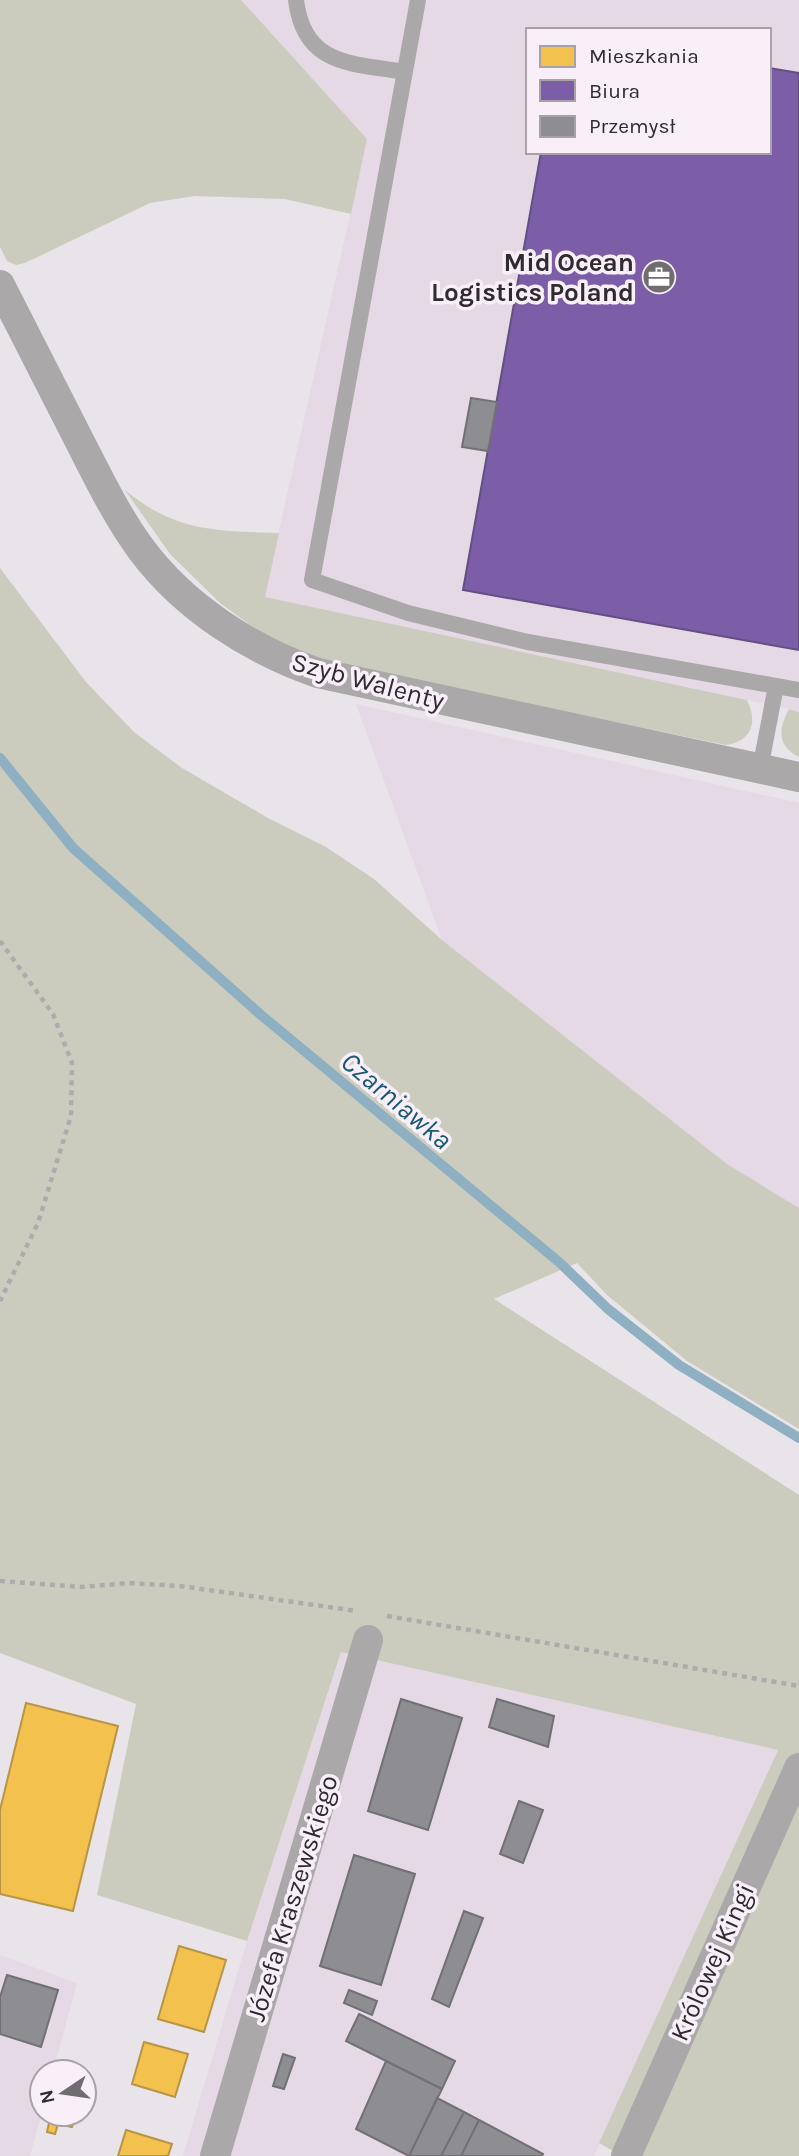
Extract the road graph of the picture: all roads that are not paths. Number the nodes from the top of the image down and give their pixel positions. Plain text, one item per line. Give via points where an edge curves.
1 (296, 0) edge
2 (418, 0) edge
3 (405, 72) junction
4 (0, 285) edge
5 (776, 686) junction
6 (799, 690) edge
7 (760, 769) junction
8 (799, 777) edge
9 (370, 1622) road end
10 (799, 1768) edge
11 (215, 2156) edge
12 (626, 2156) edge

1 - 3 lane via 310,41 328,56
2 - 3 lane
3 - 5 lane via 312,580 408,613 528,642
4 - 7 street, Szyb Walenty via 97,475 141,549 182,593 227,628 318,673
5 - 6 lane
5 - 7 lane
7 - 8 street, Szyb Walenty
9 - 11 street, Józefa Kraszewskiego
10 - 12 street, Królowej Kingi

